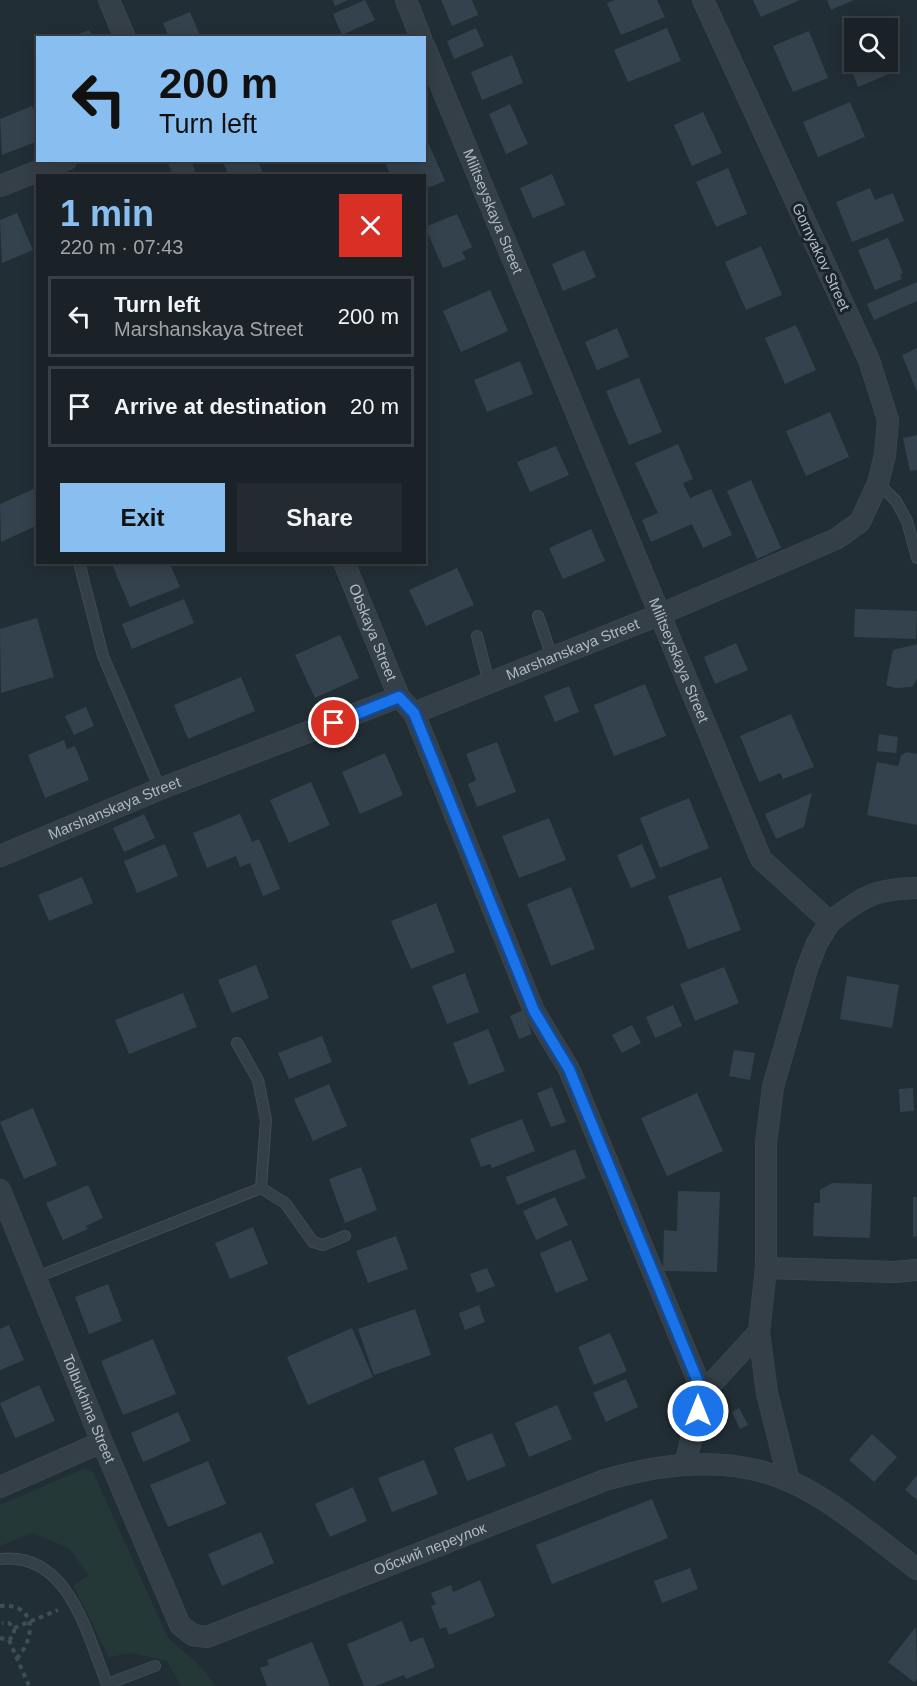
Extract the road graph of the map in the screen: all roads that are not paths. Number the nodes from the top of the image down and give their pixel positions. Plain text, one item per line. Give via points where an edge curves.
1 (109, 0) edge
2 (406, 0) edge
3 (703, 0) edge
4 (124, 36) edge
5 (420, 36) edge
6 (426, 50) edge
7 (61, 162) edge
8 (0, 186) edge
9 (878, 483) junction
10 (860, 522) joint
11 (917, 558) edge
12 (80, 564) edge
13 (345, 564) edge
14 (661, 614) junction
15 (538, 616) dead end
16 (477, 636) dead end
17 (552, 657) junction
18 (489, 683) junction
19 (399, 697) junction
20 (414, 713) junction
21 (160, 789) junction
22 (0, 856) edge
23 (917, 888) edge
24 (830, 922) junction
25 (237, 1043) dead end
26 (261, 1188) junction
27 (0, 1190) edge
28 (345, 1236) dead end
29 (766, 1268) junction
30 (917, 1270) edge
31 (37, 1277) junction
32 (759, 1332) junction
33 (703, 1394) junction
34 (102, 1442) junction
35 (685, 1464) junction
36 (789, 1481) junction
37 (0, 1486) edge
38 (0, 1559) edge
39 (917, 1569) edge
40 (180, 1625) joint
41 (154, 1666) dead end

1 - 4 street
2 - 5 street
3 - 9 street, Gornyakov Street via 869,360 888,420
6 - 14 street, Militseyskaya Street
7 - 8 street
9 - 10 street, Gornyakov Street
9 - 11 lane via 896,501 907,521
10 - 14 street, Marshanskaya Street via 836,539
12 - 21 lane via 104,656
13 - 19 street, Obskaya Street
14 - 17 street, Marshanskaya Street
14 - 24 street, Militseyskaya Street via 761,859
15 - 17 lane
16 - 18 lane
17 - 18 street, Marshanskaya Street
18 - 20 street, Marshanskaya Street
19 - 20 street, Obskaya Street
19 - 21 street, Marshanskaya Street
20 - 33 street, Obskaya Street via 534,1011 569,1069
21 - 22 street, Marshanskaya Street
23 - 24 street via 888,889 859,899
24 - 29 street via 807,969 773,1088 766,1143
25 - 26 lane via 258,1080 266,1120
26 - 28 lane via 285,1203 313,1242 323,1245
26 - 31 lane
27 - 31 street, Tolbukhina Street
29 - 30 street
29 - 32 street
31 - 34 street, Tolbukhina Street
32 - 33 street
32 - 36 street via 767,1393
33 - 35 street
34 - 37 street
34 - 40 street, Tolbukhina Street
35 - 36 street, Обский переулок via 759,1472
35 - 40 street, Обский переулок via 646,1468 605,1480 207,1636 193,1635
36 - 39 street, Обский переулок via 830,1505
38 - 41 lane via 30,1561 60,1581 74,1604 107,1684

